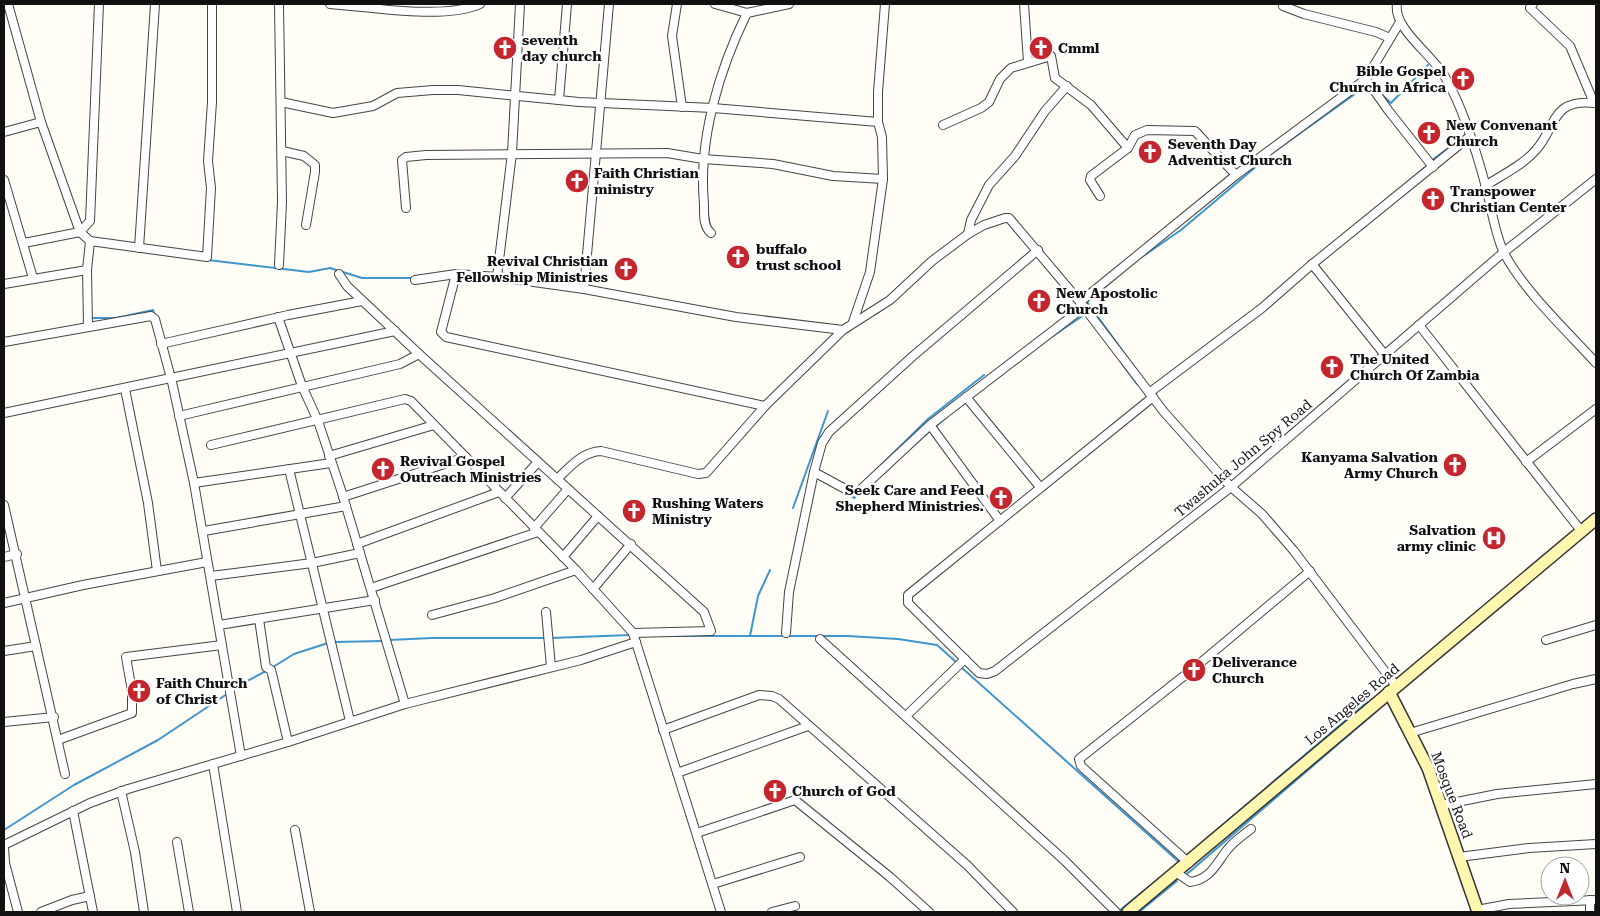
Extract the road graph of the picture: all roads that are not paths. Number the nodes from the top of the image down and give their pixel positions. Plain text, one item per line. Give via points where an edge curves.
1 (8, 4) edge
2 (99, 4) edge
3 (155, 4) edge
4 (212, 4) edge
5 (279, 4) edge
6 (330, 4) edge
7 (346, 4) edge
8 (480, 4) edge
9 (520, 4) edge
10 (567, 4) edge
11 (610, 4) edge
12 (677, 4) edge
13 (715, 4) edge
14 (785, 4) edge
15 (885, 4) edge
16 (1024, 4) edge
17 (1397, 4) edge
18 (725, 5) edge
19 (1283, 6) dead end
20 (1531, 6) edge
21 (747, 13) junction
22 (7, 15) edge
23 (1400, 22) junction
24 (1390, 38) junction
25 (1028, 62) junction
26 (1366, 79) junction
27 (1067, 86) junction
28 (515, 95) junction
29 (559, 100) junction
30 (281, 102) junction
31 (602, 103) junction
32 (682, 107) junction
33 (713, 108) junction
34 (41, 122) junction
35 (878, 122) junction
36 (943, 125) dead end
37 (4, 132) edge
38 (1470, 137) junction
39 (1128, 148) junction
40 (282, 151) junction
41 (512, 152) junction
42 (596, 153) junction
43 (704, 159) junction
44 (1433, 166) junction
45 (1236, 175) junction
46 (883, 179) junction
47 (1596, 179) edge
48 (4, 180) edge
49 (1485, 186) junction
50 (1100, 196) dead end
51 (406, 208) dead end
52 (306, 225) dead end
53 (80, 232) junction
54 (712, 232) dead end
55 (968, 234) junction
56 (90, 241) junction
57 (24, 243) junction
58 (139, 248) junction
59 (1038, 250) junction
60 (1504, 252) junction
61 (1312, 264) junction
62 (279, 265) dead end
63 (87, 270) junction
64 (339, 274) dead end
65 (456, 274) junction
66 (497, 277) junction
67 (33, 278) junction
68 (416, 280) dead end
69 (4, 284) edge
70 (584, 289) junction
71 (362, 301) junction
72 (1082, 304) junction
73 (278, 317) junction
74 (853, 322) junction
75 (1419, 325) junction
76 (88, 326) junction
77 (843, 330) junction
78 (395, 331) junction
79 (4, 342) edge
80 (161, 344) junction
81 (292, 352) junction
82 (419, 354) junction
83 (1385, 355) junction
84 (1596, 363) edge
85 (171, 379) junction
86 (302, 386) junction
87 (125, 389) junction
88 (1151, 395) junction
89 (966, 396) junction
90 (765, 406) junction
91 (1596, 409) edge
92 (4, 413) edge
93 (179, 416) junction
94 (318, 421) junction
95 (434, 425) junction
96 (930, 425) junction
97 (211, 445) dead end
98 (466, 458) junction
99 (330, 459) junction
100 (538, 462) junction
101 (1526, 462) junction
102 (289, 469) junction
103 (814, 472) junction
104 (557, 479) junction
105 (194, 484) junction
106 (1231, 486) junction
107 (1040, 487) junction
108 (568, 489) junction
109 (502, 495) junction
110 (343, 497) junction
111 (346, 506) junction
112 (4, 508) edge
113 (301, 516) junction
114 (598, 516) junction
115 (1596, 520) edge
116 (1000, 521) junction
117 (202, 530) junction
118 (536, 530) junction
119 (1582, 532) junction
120 (357, 544) junction
121 (631, 544) junction
122 (360, 553) junction
123 (17, 554) junction
124 (4, 557) edge
125 (563, 557) junction
126 (207, 562) junction
127 (312, 563) junction
128 (576, 570) junction
129 (157, 571) junction
130 (1310, 571) junction
131 (211, 576) junction
132 (371, 588) junction
133 (593, 589) junction
134 (24, 600) junction
135 (375, 600) junction
136 (4, 604) edge
137 (323, 608) junction
138 (546, 612) dead end
139 (432, 615) dead end
140 (259, 619) junction
141 (219, 625) junction
142 (1596, 625) edge
143 (633, 633) junction
144 (786, 633) dead end
145 (820, 639) dead end
146 (1546, 640) dead end
147 (636, 642) junction
148 (222, 645) junction
149 (36, 646) junction
150 (4, 651) edge
151 (965, 659) junction
152 (551, 667) junction
153 (1596, 679) edge
154 (1393, 689) junction
155 (405, 704) junction
156 (906, 716) junction
157 (54, 717) junction
158 (350, 721) junction
159 (4, 722) edge
160 (808, 726) junction
161 (664, 730) junction
162 (1410, 733) junction
163 (58, 740) junction
164 (288, 742) junction
165 (241, 756) junction
166 (213, 764) junction
167 (678, 773) junction
168 (65, 774) dead end
169 (1596, 784) edge
170 (121, 791) junction
171 (1442, 805) junction
172 (73, 811) junction
173 (1251, 829) dead end
174 (295, 830) dead end
175 (697, 833) junction
176 (177, 842) dead end
177 (1596, 844) edge
178 (4, 845) edge
179 (800, 857) dead end
180 (1460, 857) junction
181 (1189, 863) junction
182 (1177, 873) junction
183 (713, 884) junction
184 (90, 896) junction
185 (1593, 900) edge
186 (795, 906) dead end
187 (1477, 911) edge
188 (18, 912) edge
189 (41, 912) edge
190 (93, 912) edge
191 (144, 912) edge
192 (189, 912) edge
193 (237, 912) edge
194 (310, 912) edge
195 (721, 912) edge
196 (772, 912) edge
197 (929, 912) edge
198 (1013, 912) edge
199 (1116, 912) edge
200 (1128, 912) edge
201 (1590, 912) edge

1 - 22 street
2 - 53 street via 91,212 90,221
3 - 58 street
4 - 58 street via 208,161 211,188 207,258
5 - 30 street
6 - 7 street
7 - 8 street via 421,11 464,9
9 - 28 street
10 - 29 street
11 - 31 street
12 - 32 street via 672,36
13 - 18 street
14 - 21 street
15 - 35 street
16 - 25 street
17 - 23 street
18 - 21 street
19 - 24 street
20 - 49 street via 1570,46 1594,103 1575,103 1559,112 1537,149
21 - 33 street via 732,46
22 - 34 street
23 - 24 street
23 - 38 street via 1438,64 1454,94
24 - 26 street
25 - 27 street via 1051,56 1053,75
25 - 36 street via 1005,73 989,102 981,108
26 - 44 street
26 - 45 street
27 - 39 street via 1091,105
27 - 55 street via 990,184 971,220
28 - 29 street
28 - 30 street via 433,90 405,92 372,106 333,113
28 - 41 street
29 - 31 street
30 - 40 street
31 - 32 street
31 - 42 street
32 - 33 street
33 - 35 street
33 - 43 street
34 - 37 street
34 - 53 street
35 - 46 street via 882,137
38 - 44 street
38 - 49 street
39 - 45 street via 1132,138 1141,131 1194,131
39 - 50 street via 1090,178
40 - 52 street via 304,156 315,165
40 - 62 street
41 - 42 street
41 - 51 street via 404,158
41 - 66 street
42 - 43 street via 667,152
42 - 70 street
43 - 46 street via 767,164 833,176
43 - 54 street via 704,212 707,228
44 - 61 street
45 - 72 street
46 - 74 street via 870,272
47 - 60 street, Twashuka John Spy Road
48 - 57 street
49 - 60 street
53 - 56 street
53 - 57 street
55 - 59 street via 1005,218 1012,220
55 - 74 street via 890,300
56 - 58 street
56 - 63 street
57 - 67 street
59 - 72 street
59 - 103 street via 920,349 829,432 822,443
60 - 75 street, Twashuka John Spy Road
60 - 84 street via 1528,286
61 - 83 street
61 - 88 street via 1262,308
63 - 67 street
63 - 76 street
64 - 71 street
65 - 66 street
65 - 68 street
65 - 90 street via 442,332 446,337
66 - 70 street
67 - 69 street
70 - 77 street via 736,317
71 - 73 street
71 - 78 street
72 - 88 street
72 - 89 street
73 - 80 street
73 - 81 street
74 - 77 street
75 - 83 street, Twashuka John Spy Road
75 - 101 street
76 - 79 street
76 - 80 street via 151,316 155,319
77 - 90 street
78 - 81 street
78 - 82 street
80 - 85 street
81 - 85 street
81 - 86 street
82 - 86 street via 400,364
82 - 100 street
83 - 106 street, Twashuka John Spy Road
85 - 87 street
85 - 93 street
86 - 93 street
86 - 94 street
87 - 92 street
87 - 129 street via 148,503
88 - 106 street
88 - 107 street
89 - 96 street
89 - 107 street
90 - 104 street via 706,473 698,474 609,452 594,452 579,459
91 - 101 street
93 - 105 street
94 - 95 street via 407,399
94 - 97 street
94 - 99 street
95 - 98 street
95 - 99 street
96 - 103 street via 858,492 849,491
96 - 116 street
98 - 109 street
98 - 110 street
99 - 102 street
99 - 110 street
100 - 104 street
100 - 109 street
101 - 119 street
102 - 105 street
102 - 113 street
103 - 144 street via 789,592
104 - 108 street
105 - 117 street
106 - 130 street via 1262,514
106 - 151 street, Twashuka John Spy Road via 995,671 979,673
107 - 116 street
108 - 114 street
108 - 118 street
109 - 118 street
109 - 120 street
110 - 111 street
111 - 113 street
111 - 120 street
112 - 123 street
113 - 117 street
113 - 127 street
114 - 121 street
114 - 125 street
115 - 119 main road, Los Angeles Road
116 - 151 street, Twashuka John Spy Road via 906,598
117 - 126 street
118 - 125 street
118 - 132 street
119 - 154 main road, Los Angeles Road
120 - 122 street
121 - 133 street
121 - 143 street via 706,614 711,632
122 - 127 street
122 - 132 street
123 - 124 street
123 - 134 street
125 - 128 street
126 - 129 street
126 - 131 street
127 - 131 street
127 - 137 street
128 - 133 street
128 - 139 street
129 - 134 street
130 - 154 street
130 - 181 street via 1079,759 1081,766
131 - 141 street
132 - 135 street
133 - 143 street
134 - 136 street
134 - 149 street
135 - 137 street
135 - 155 street
137 - 140 street
137 - 158 street
138 - 152 street
140 - 141 street
140 - 164 street via 266,667 271,670
141 - 148 street
142 - 146 street
143 - 147 street
145 - 156 street
147 - 152 street
147 - 161 street
148 - 163 street via 126,657 133,698 132,713
148 - 165 street
149 - 150 street
149 - 157 street
151 - 156 street
152 - 155 street
153 - 162 street
154 - 162 main road, Mosque Road
154 - 181 main road, Los Angeles Road
155 - 158 street
156 - 199 street via 1064,860
157 - 159 street
157 - 163 street
158 - 164 street
160 - 161 street via 778,699 766,695
160 - 167 street
160 - 198 street via 967,865
161 - 167 street
162 - 171 main road, Mosque Road
163 - 168 street
164 - 165 street
165 - 166 street
166 - 170 street
166 - 193 street
167 - 175 street
169 - 171 street via 1497,794
170 - 172 street
170 - 191 street
171 - 180 main road, Mosque Road
172 - 178 street
172 - 184 street
173 - 182 street via 1228,849 1214,871 1203,878 1190,882
174 - 194 street
175 - 183 street
175 - 197 street via 795,800 890,876
176 - 192 street
177 - 180 street
178 - 188 street via 5,863
179 - 183 street
180 - 187 main road, Mosque Road
181 - 182 main road, Los Angeles Road
182 - 200 main road, Los Angeles Road
183 - 195 street
184 - 189 street
184 - 190 street
185 - 187 street via 1509,904
185 - 201 street
186 - 196 street

